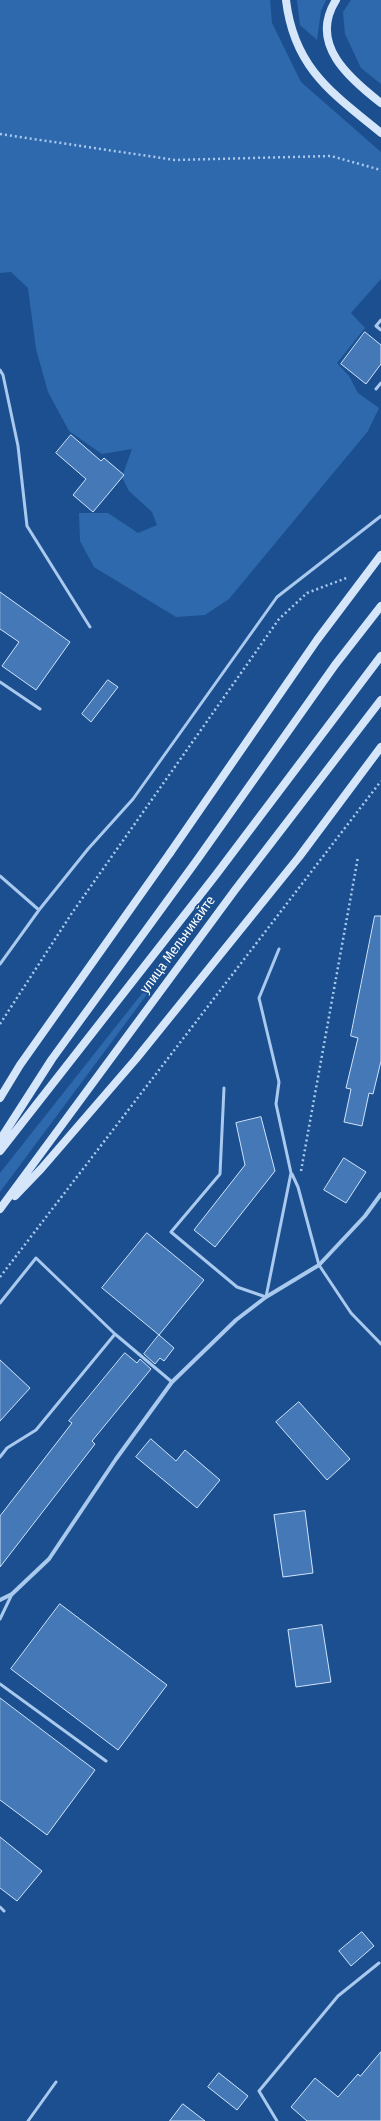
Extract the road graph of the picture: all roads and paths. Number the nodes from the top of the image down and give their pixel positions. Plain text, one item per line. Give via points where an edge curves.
1 (286, 0) edge
2 (336, 0) edge
3 (381, 103) edge
4 (381, 133) edge
5 (0, 134) edge
6 (381, 170) edge
7 (381, 320) edge
8 (381, 330) edge
9 (0, 370) edge
10 (381, 383) edge
11 (376, 390) dead end
12 (381, 516) edge
13 (381, 555) edge
14 (352, 576) dead end
15 (381, 606) edge
16 (90, 627) dead end
17 (381, 656) edge
18 (0, 682) edge
19 (381, 700) edge
20 (40, 709) dead end
21 (381, 747) edge
22 (381, 781) edge
23 (358, 857) dead end
24 (0, 876) edge
25 (39, 910) junction
26 (279, 949) dead end
27 (0, 964) edge
28 (0, 1024) edge
29 (224, 1088) dead end
30 (0, 1098) edge
31 (0, 1140) edge
32 (0, 1151) edge
33 (291, 1173) junction
34 (298, 1188) junction
35 (381, 1194) edge
36 (0, 1210) edge
37 (319, 1265) junction
38 (0, 1277) edge
39 (266, 1298) junction
40 (0, 1302) edge
41 (115, 1334) junction
42 (381, 1344) edge
43 (172, 1382) junction
44 (0, 1457) edge
45 (12, 1594) junction
46 (0, 1600) edge
47 (0, 1619) edge
48 (0, 1684) edge
49 (106, 1761) dead end
50 (0, 1907) edge
51 (4, 1911) dead end
52 (379, 1963) dead end
53 (56, 2082) dead end
54 (28, 2121) edge
55 (277, 2121) edge

1 - 4 main road via 289,22 307,63 336,96
2 - 3 main road via 329,16 327,35 332,54 345,72
5 - 6 path via 175,160 330,156
7 - 8 lane via 376,326
9 - 16 lane via 18,446 27,526
10 - 11 lane
12 - 25 lane via 277,597 133,799 88,849
13 - 30 main road, bridge via 317,640 20,1065
14 - 28 path via 307,593 279,619 72,913
15 - 31 main road via 334,665 197,860 52,1059
17 - 32 main road, улица Мельникайте via 215,876
18 - 20 lane
19 - 36 main road, улица Мельникайте via 235,890
21 - 36 main road via 300,856 136,1059 41,1170
22 - 38 path
23 - 34 path
24 - 25 lane
25 - 27 lane
26 - 33 lane via 259,998 279,1082 276,1104
29 - 39 lane via 220,1174 171,1232 237,1288
33 - 34 lane
33 - 39 lane
34 - 37 lane
35 - 37 street via 365,1216
37 - 39 street
37 - 42 lane via 351,1313
39 - 43 street via 236,1320
40 - 41 lane via 36,1258
41 - 43 lane
41 - 44 lane via 36,1430 7,1448
43 - 45 street via 116,1459 49,1559
45 - 46 street
45 - 47 lane
48 - 49 lane
50 - 51 lane
52 - 55 lane via 338,1996 259,2091
53 - 54 lane

